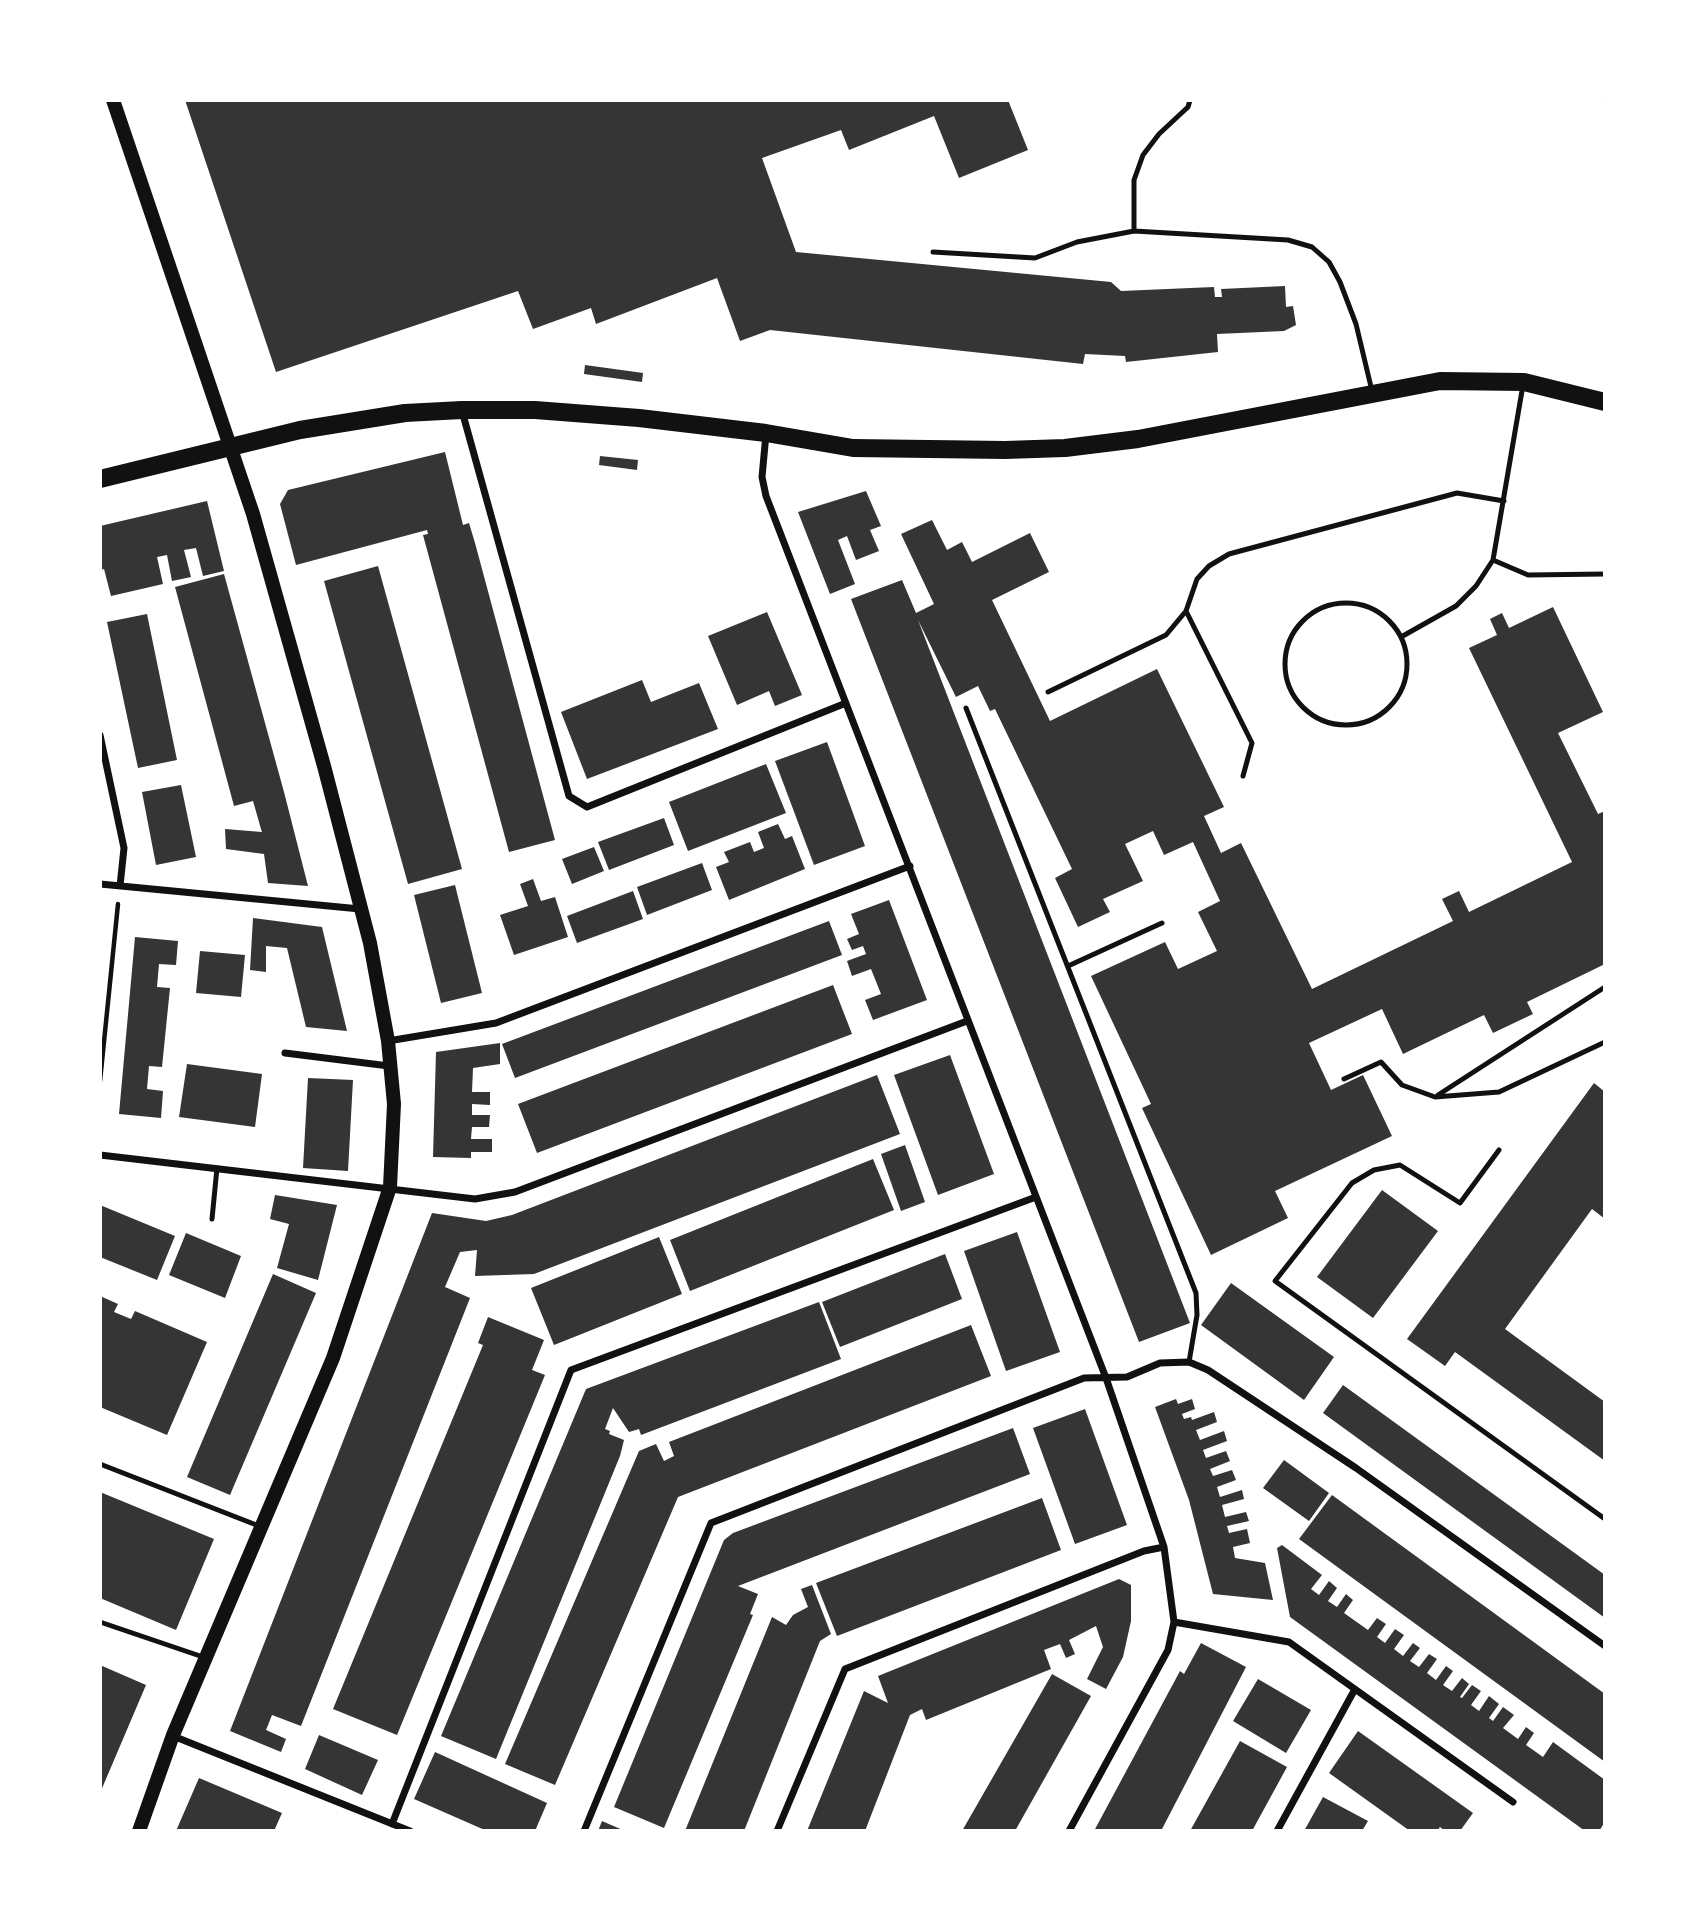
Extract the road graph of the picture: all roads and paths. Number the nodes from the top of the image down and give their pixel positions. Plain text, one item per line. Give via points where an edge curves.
1 (113, 100) edge
2 (1190, 100) edge
3 (1134, 231) junction
4 (933, 252) dead end
5 (1524, 382) junction
6 (1373, 394) junction
7 (1605, 402) edge
8 (462, 410) junction
9 (766, 433) junction
10 (228, 446) junction
11 (100, 479) edge
12 (1504, 501) junction
13 (1493, 560) junction
14 (1605, 575) edge
15 (1186, 611) junction
16 (1401, 637) junction
17 (1048, 692) dead end
18 (846, 702) junction
19 (966, 708) dead end
20 (100, 735) edge
21 (1243, 776) dead end
22 (910, 866) junction
23 (100, 884) edge
24 (120, 886) junction
25 (362, 909) junction
26 (1162, 923) dead end
27 (1068, 966) junction
28 (1605, 987) edge
29 (967, 1021) junction
30 (388, 1041) junction
31 (1605, 1042) edge
32 (285, 1053) dead end
33 (389, 1066) junction
34 (1345, 1079) dead end
35 (100, 1081) edge
36 (1435, 1097) junction
37 (1499, 1150) dead end
38 (100, 1155) edge
39 (217, 1168) junction
40 (390, 1187) junction
41 (1036, 1196) junction
42 (212, 1219) dead end
43 (1189, 1363) junction
44 (1106, 1378) junction
45 (100, 1464) edge
46 (1605, 1519) edge
47 (261, 1527) junction
48 (1164, 1547) junction
49 (100, 1622) edge
50 (1174, 1622) junction
51 (1605, 1646) edge
52 (206, 1658) junction
53 (1355, 1689) junction
54 (173, 1735) junction
55 (1513, 1802) dead end
56 (391, 1824) junction
57 (139, 1831) edge
58 (410, 1831) edge
59 (584, 1831) edge
60 (777, 1831) edge
61 (1069, 1831) edge
62 (1277, 1831) edge

1 - 10 main road
2 - 3 lane via 1143,155 1134,180
3 - 4 lane via 1077,242 1035,258
3 - 6 lane via 1288,240 1312,247 1329,262 1340,282
5 - 6 main road via 1440,381
5 - 7 main road
5 - 12 lane
6 - 9 main road via 1065,448 853,448
8 - 9 main road via 639,418
8 - 10 main road via 405,413
8 - 18 street via 569,796 587,807
9 - 18 street via 762,477 766,496
10 - 11 main road
10 - 25 main road via 255,523
12 - 13 lane
12 - 15 lane via 1457,493 1229,554 1197,579
13 - 14 lane via 1528,575
13 - 16 lane via 1456,606
15 - 17 lane via 1166,635
15 - 21 lane via 1252,743
16 - 16 lane via 1389,620 1371,608 1351,603 1320,609 1296,627 1286,647 1289,688 1314,718 1333,725 1371,721 1388,710 1407,676
18 - 22 street
19 - 27 lane
20 - 24 street via 124,848
22 - 29 street
22 - 30 street via 496,1023
23 - 24 street
24 - 25 street
24 - 35 path
25 - 30 main road
26 - 27 lane
27 - 43 lane via 1196,1293
28 - 36 lane
29 - 40 street via 515,1192 475,1199
29 - 41 street
30 - 33 main road
31 - 36 lane via 1499,1092
32 - 33 street
33 - 40 main road via 394,1104
34 - 36 lane via 1381,1062 1402,1085
37 - 46 lane via 1460,1203 1400,1165 1374,1170 1352,1183 1275,1280
38 - 39 street
39 - 40 street
39 - 42 lane
40 - 47 main road via 333,1358
41 - 44 street
41 - 56 street via 571,1370
43 - 44 street via 1160,1363 1127,1377
43 - 51 street via 1208,1370 1356,1468
44 - 48 street
44 - 59 street via 1084,1378 711,1523
45 - 47 lane
47 - 52 main road
48 - 50 street
48 - 60 street via 845,1668
49 - 52 lane
50 - 53 street via 1289,1642
50 - 61 street via 1168,1650
52 - 54 main road
53 - 55 street
53 - 62 street
54 - 56 street
54 - 57 main road
56 - 58 street

